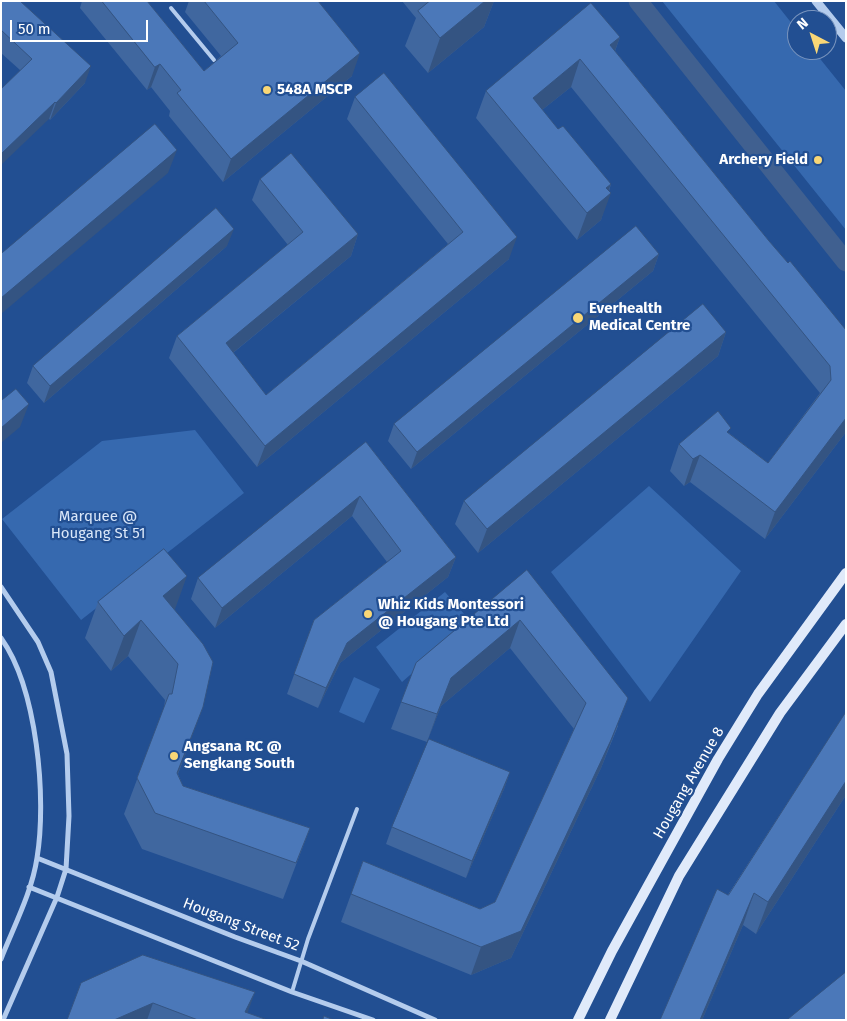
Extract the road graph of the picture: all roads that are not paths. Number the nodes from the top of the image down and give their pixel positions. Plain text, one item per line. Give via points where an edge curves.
1 (816, 1) edge
2 (171, 8) dead end
3 (846, 38) edge
4 (214, 60) edge
5 (846, 574) edge
6 (1, 587) edge
7 (846, 624) edge
8 (1, 638) edge
9 (357, 809) dead end
10 (37, 858) junction
11 (66, 869) junction
12 (29, 887) junction
13 (57, 897) junction
14 (1, 959) edge
15 (301, 961) junction
16 (292, 992) junction
17 (3, 1020) edge
18 (373, 1020) edge
19 (435, 1020) edge
20 (578, 1020) edge
21 (610, 1020) edge

1 - 3 street
2 - 4 lane
5 - 20 main road, Hougang Avenue 8 via 758,694 718,759 612,951
6 - 11 street via 38,642 51,672 67,754 69,816
7 - 21 main road via 780,713 680,876
8 - 10 street via 26,694 37,750 40,807
9 - 15 lane
10 - 11 street, Hougang Street 52
10 - 12 street
11 - 13 street
11 - 15 street, Hougang Street 52
12 - 13 street
12 - 14 street
13 - 16 street
13 - 17 street
15 - 16 lane
15 - 19 street, Hougang Street 52
16 - 18 street

